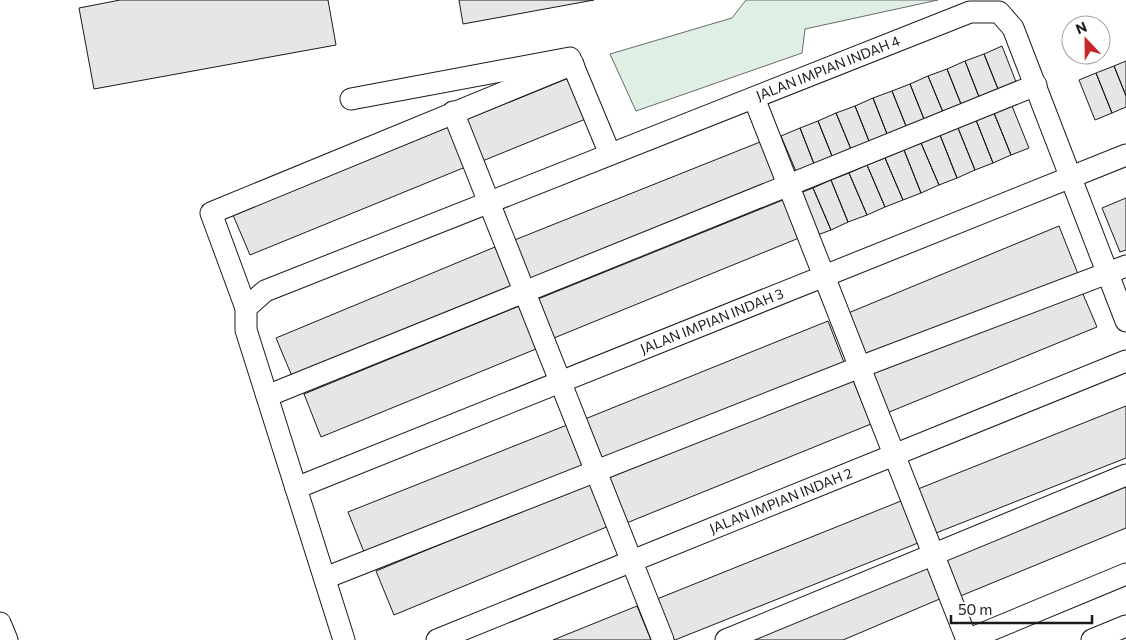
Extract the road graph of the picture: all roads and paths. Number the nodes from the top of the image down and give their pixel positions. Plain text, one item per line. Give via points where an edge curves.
1 (573, 64) junction
2 (1036, 85) junction
3 (754, 98) junction
4 (350, 99) dead end
5 (453, 112) junction
6 (610, 154) junction
7 (1126, 155) edge
8 (1070, 177) junction
9 (788, 185) junction
10 (489, 201) junction
11 (1117, 270) edge
12 (824, 276) junction
13 (525, 291) junction
14 (246, 308) junction
15 (1126, 321) edge
16 (1126, 360) edge
17 (860, 367) junction
18 (561, 382) junction
19 (267, 396) junction
20 (894, 454) junction
21 (597, 471) junction
22 (1126, 475) edge
23 (296, 488) junction
24 (933, 553) junction
25 (632, 561) junction
26 (1126, 574) edge
27 (325, 578) junction
28 (0, 622) edge
29 (1126, 626) edge
30 (7, 640) edge
31 (344, 640) edge
32 (437, 640) edge
33 (663, 640) edge
34 (726, 640) edge
35 (967, 640) edge
36 (1092, 640) edge

1 - 4 street via 570,58
1 - 5 street
1 - 6 street
2 - 3 street, JALAN IMPIAN INDAH 4 via 1013,28 999,12 970,12
2 - 8 street, JALAN IMPIAN INDAH 4
2 - 9 street
3 - 6 street, JALAN IMPIAN INDAH 4
3 - 9 street
5 - 10 street
5 - 14 street via 211,213
6 - 10 street, JALAN IMPIAN INDAH 4
7 - 8 street, JALAN IMPIAN INDAH 3
8 - 11 street, JALAN IMPIAN INDAH 4
8 - 12 street, JALAN IMPIAN INDAH 3
9 - 12 street
9 - 13 street
10 - 13 street
10 - 14 street, JALAN IMPIAN INDAH 4 via 265,290
11 - 15 street, JALAN IMPIAN INDAH 4
11 - 17 street
12 - 17 street
12 - 18 street, JALAN IMPIAN INDAH 3
13 - 18 street
13 - 19 street
14 - 19 street via 246,330
16 - 20 street, JALAN IMPIAN INDAH 2
17 - 20 street
17 - 21 street
18 - 21 street
18 - 23 street, JALAN IMPIAN INDAH 3
19 - 23 street
20 - 24 street
20 - 25 street, JALAN IMPIAN INDAH 2
21 - 25 street
21 - 27 street
22 - 24 street
23 - 27 street
24 - 34 street
24 - 35 street
25 - 32 street, JALAN IMPIAN INDAH 2
25 - 33 street
26 - 35 street
27 - 31 street
28 - 30 street
29 - 36 street

